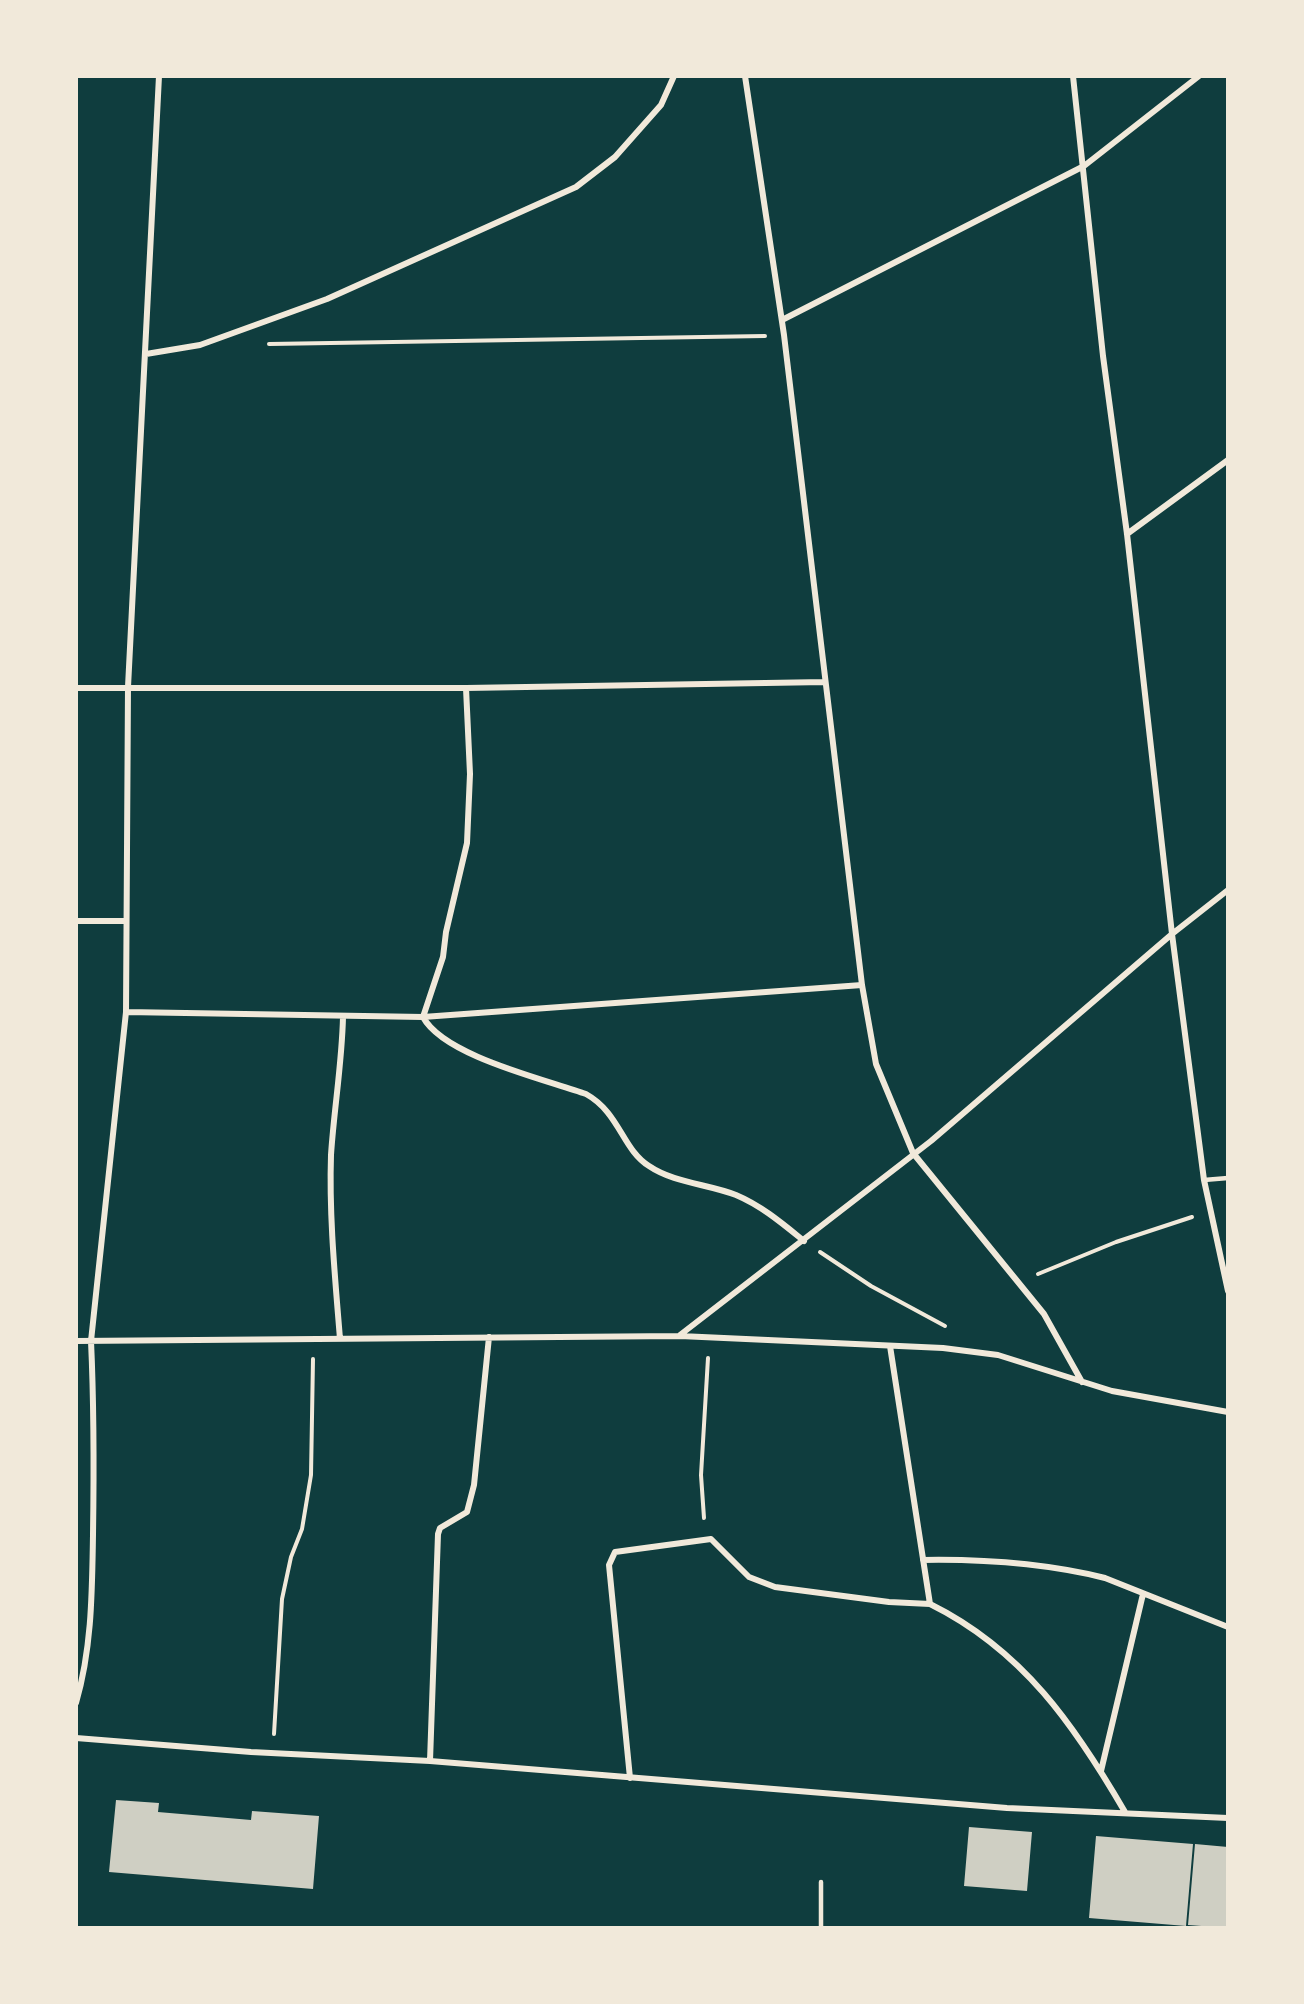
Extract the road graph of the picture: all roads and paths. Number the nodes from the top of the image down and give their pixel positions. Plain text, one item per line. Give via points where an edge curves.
1 (159, 76) edge
2 (674, 76) edge
3 (745, 76) edge
4 (1073, 76) edge
5 (1199, 76) edge
6 (1084, 166) junction
7 (782, 320) junction
8 (784, 335) junction
9 (260, 344) dead end
10 (146, 354) junction
11 (1227, 460) edge
12 (1126, 534) junction
13 (825, 682) junction
14 (128, 687) junction
15 (76, 688) edge
16 (466, 688) junction
17 (1227, 891) edge
18 (76, 921) edge
19 (126, 921) junction
20 (1172, 934) junction
21 (862, 985) junction
22 (126, 1012) junction
23 (343, 1017) junction
24 (423, 1017) junction
25 (913, 1154) junction
26 (1227, 1178) edge
27 (1204, 1180) junction
28 (1210, 1211) junction
29 (804, 1242) junction
30 (1018, 1282) junction
31 (1227, 1291) edge
32 (949, 1328) dead end
33 (680, 1336) junction
34 (710, 1336) junction
35 (489, 1337) junction
36 (339, 1339) junction
37 (313, 1340) junction
38 (76, 1341) edge
39 (91, 1341) junction
40 (890, 1346) junction
41 (1082, 1382) junction
42 (1227, 1412) edge
43 (711, 1539) junction
44 (924, 1560) junction
45 (1143, 1594) junction
46 (930, 1604) junction
47 (1227, 1627) edge
48 (76, 1703) edge
49 (76, 1738) edge
50 (272, 1754) junction
51 (430, 1761) junction
52 (1101, 1771) junction
53 (630, 1778) junction
54 (1125, 1812) junction
55 (1227, 1818) edge
56 (821, 1882) dead end
57 (821, 1928) edge

1 - 10 street
2 - 10 street via 661,105 615,157 576,187 327,299 200,345
3 - 7 street
4 - 6 street
5 - 6 street
6 - 7 street
6 - 12 street
7 - 8 street
8 - 9 path
8 - 13 street
10 - 14 street
11 - 12 street
12 - 20 street
13 - 16 street
13 - 21 street
14 - 15 street
14 - 16 street
14 - 19 street
16 - 24 street via 470,774 467,843 443,957
17 - 20 street
18 - 19 street
19 - 22 street
20 - 25 street
20 - 27 street
21 - 24 street
21 - 25 street via 876,1064
22 - 23 street
22 - 39 street
23 - 24 street
23 - 36 street via 331,1166
24 - 29 street via 432,1031 455,1046 600,1102 647,1165 760,1207
25 - 29 street
25 - 30 street
26 - 27 lane
27 - 28 street
28 - 30 path via 1116,1242
28 - 31 street
29 - 32 path via 871,1286
29 - 33 street
30 - 41 street via 1044,1314
33 - 34 street
33 - 35 street
34 - 40 street
34 - 43 path via 701,1475 704,1521
35 - 36 street
35 - 51 street via 472,1494 467,1512 440,1528 438,1534
36 - 37 street
37 - 39 street
37 - 50 path via 311,1475 302,1529 282,1599
38 - 39 street
39 - 48 street via 92,1615
40 - 41 street via 998,1355
40 - 44 street
41 - 42 street
43 - 46 street via 749,1578 775,1587
43 - 53 street via 619,1549 609,1561
44 - 45 street via 975,1559 1053,1567 1105,1578
44 - 46 street
45 - 47 street
45 - 52 street
46 - 52 street via 983,1636 1029,1676 1065,1717
49 - 50 street
50 - 51 street
51 - 53 street
52 - 54 street
53 - 54 street via 1007,1808
54 - 55 street
56 - 57 lane

